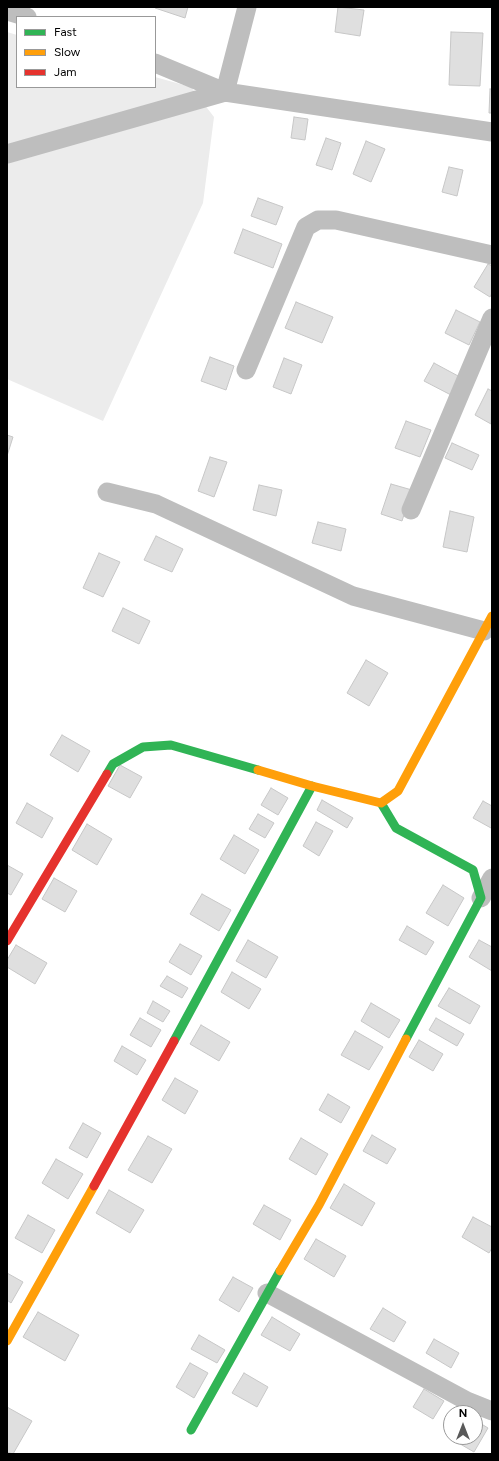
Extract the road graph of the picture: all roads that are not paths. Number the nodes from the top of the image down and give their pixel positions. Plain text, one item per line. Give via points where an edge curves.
1 (247, 7) edge
2 (7, 11) edge
3 (24, 16) edge
4 (156, 63) edge
5 (225, 92) junction
6 (492, 132) edge
7 (7, 154) edge
8 (492, 255) edge
9 (492, 318) edge
10 (246, 370) dead end
11 (107, 492) dead end
12 (411, 510) dead end
13 (488, 623) edge
14 (312, 786) junction
15 (382, 803) junction
16 (492, 878) edge
17 (481, 898) junction
18 (7, 941) edge
19 (267, 1293) junction
20 (7, 1341) edge
21 (492, 1411) edge
22 (191, 1430) dead end

1 - 5 street
2 - 3 street
4 - 5 street
5 - 6 street
5 - 7 street
8 - 10 street via 336,220 318,220 306,227
9 - 12 street
11 - 13 street via 156,504 352,596
13 - 15 street via 398,792
14 - 15 street
14 - 18 street via 171,745 143,747 113,764
14 - 20 street via 160,1068
15 - 17 street via 396,828 473,870
16 - 17 street
17 - 19 street via 319,1205
19 - 21 street via 467,1401
19 - 22 street

